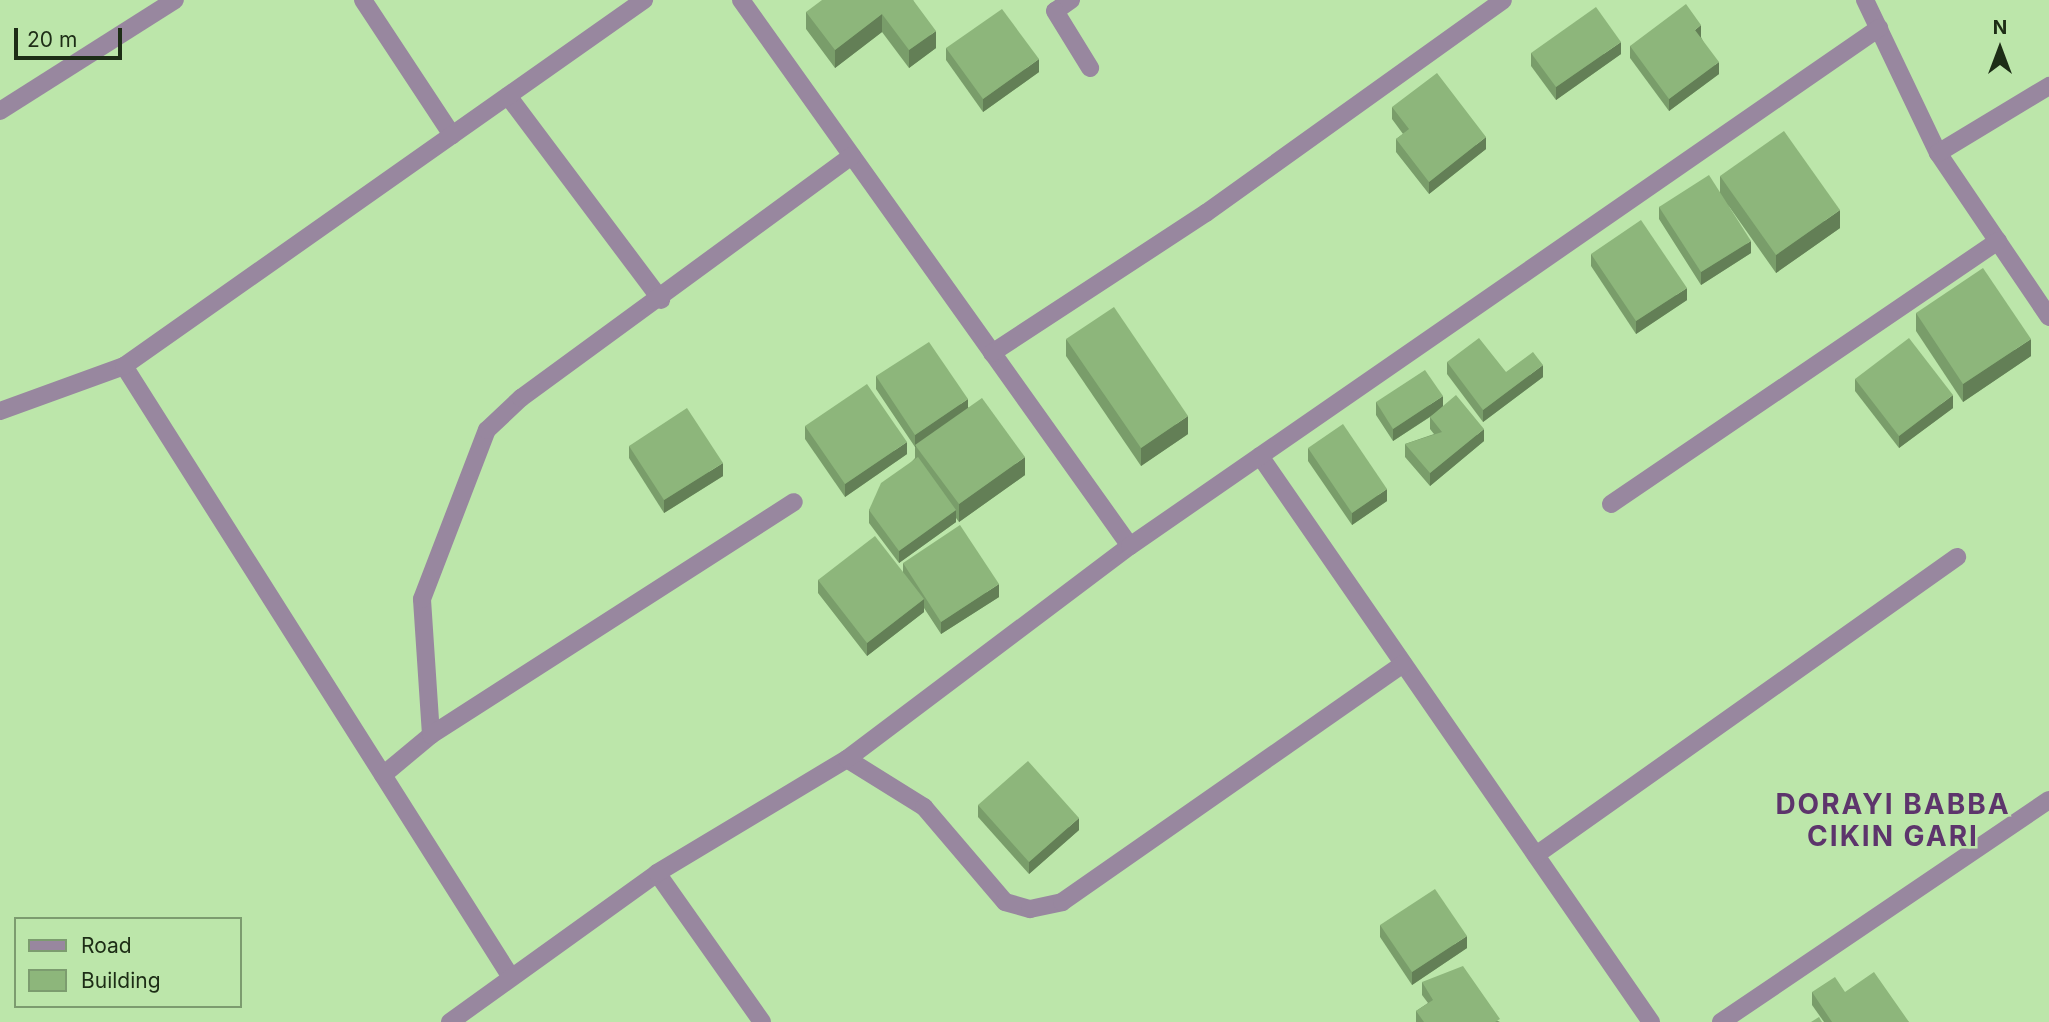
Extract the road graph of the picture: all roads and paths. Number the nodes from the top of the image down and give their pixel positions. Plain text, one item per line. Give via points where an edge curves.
1 (175, 0) edge
2 (363, 0) edge
3 (644, 0) edge
4 (741, 0) edge
5 (1071, 0) edge
6 (1503, 0) edge
7 (1865, 0) edge
8 (1879, 28) junction
9 (1090, 68) dead end
10 (2049, 86) edge
11 (508, 96) junction
12 (0, 111) edge
13 (452, 135) junction
14 (1938, 153) junction
15 (852, 156) junction
16 (1998, 241) junction
17 (661, 300) junction
18 (2049, 317) edge
19 (992, 353) junction
20 (124, 366) junction
21 (1, 407) edge
22 (1260, 456) junction
23 (794, 502) dead end
24 (1611, 504) dead end
25 (1130, 546) junction
26 (1957, 557) dead end
27 (1403, 664) junction
28 (431, 735) junction
29 (847, 759) junction
30 (383, 775) junction
31 (2049, 800) edge
32 (1536, 855) junction
33 (657, 873) junction
34 (509, 974) junction
35 (450, 1022) edge
36 (762, 1022) edge
37 (1651, 1022) edge
38 (1721, 1022) edge

1 - 12 street
2 - 13 street
3 - 11 street
4 - 15 street
5 - 9 street via 1055,11
6 - 19 street via 1206,212
7 - 8 street
8 - 14 street
8 - 22 street
10 - 14 street
11 - 13 street
11 - 17 street
13 - 20 street
14 - 16 street
15 - 17 street
15 - 19 street
16 - 18 street
16 - 24 street
17 - 28 street via 521,398 487,430 422,598
19 - 25 street
20 - 21 street
20 - 30 street
22 - 25 street
22 - 27 street
23 - 28 street
25 - 29 street
26 - 32 street
27 - 29 street via 1062,902 1030,909 1005,902 924,807
27 - 32 street
28 - 30 street
29 - 33 street
30 - 34 street
31 - 38 street
32 - 37 street
33 - 34 street
33 - 36 street
34 - 35 street

